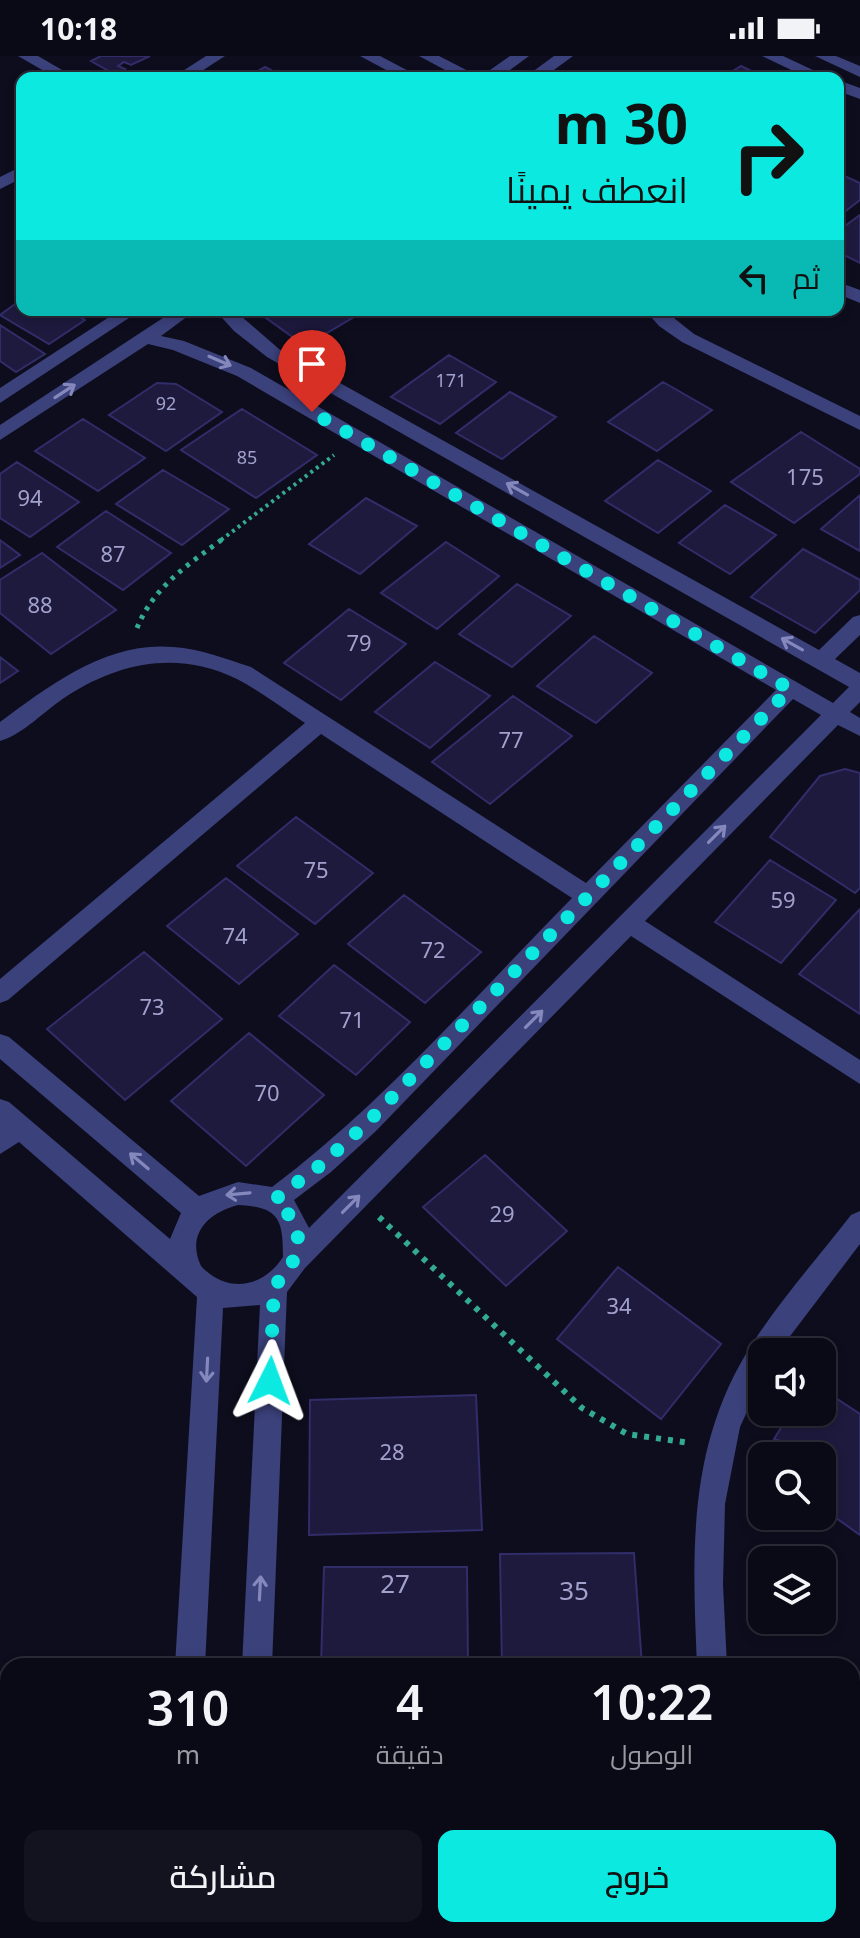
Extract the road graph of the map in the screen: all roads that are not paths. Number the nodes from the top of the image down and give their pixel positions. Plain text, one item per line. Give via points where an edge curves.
1 (26, 56) edge
2 (217, 56) edge
3 (368, 56) edge
4 (427, 56) edge
5 (521, 56) edge
6 (565, 56) edge
7 (770, 56) edge
8 (823, 56) edge
9 (57, 72) edge
10 (190, 72) edge
11 (401, 72) edge
12 (460, 72) edge
13 (497, 72) edge
14 (541, 72) edge
15 (808, 72) edge
16 (860, 72) edge
17 (123, 316) edge
18 (178, 316) edge
19 (230, 316) edge
20 (660, 316) edge
21 (96, 333) junction
22 (145, 338) junction
23 (126, 351) junction
24 (0, 397) edge
25 (860, 424) edge
26 (0, 434) edge
27 (549, 508) junction
28 (520, 531) junction
29 (860, 622) edge
30 (821, 661) junction
31 (860, 686) edge
32 (790, 689) junction
33 (835, 714) junction
34 (320, 722) junction
35 (860, 728) edge
36 (0, 733) edge
37 (588, 896) junction
38 (629, 923) junction
39 (0, 993) edge
40 (0, 1044) edge
41 (860, 1073) edge
42 (6, 1127) edge
43 (274, 1200) junction
44 (198, 1211) junction
45 (860, 1223) edge
46 (296, 1259) junction
47 (188, 1271) junction
48 (274, 1286) junction
49 (211, 1292) junction
50 (773, 1338) edge
51 (748, 1376) edge
52 (190, 1658) edge
53 (257, 1658) edge
54 (712, 1658) edge

1 - 9 street
2 - 10 street
3 - 11 street
4 - 12 street
5 - 13 street
6 - 14 street
7 - 15 street
8 - 16 street
17 - 21 street
18 - 22 street
27 -> 19 street via 273,353
20 - 25 street via 688,338
21 - 23 street
21 - 24 street
22 - 23 street
22 -> 28 street via 223,362
26 -> 23 street
27 - 28 street
30 -> 27 street
28 - 32 street
29 - 30 street
30 - 31 street
31 - 33 street
32 - 33 street
32 - 37 street
33 - 35 street
38 -> 33 street
34 - 36 street via 244,673 210,658 169,653 128,657 89,670
34 - 37 street
34 - 39 street
37 - 43 street via 345,1144
38 - 41 street
46 -> 38 street
44 -> 40 street
42 - 47 street
43 -> 44 street via 259,1193 235,1193
43 - 46 street via 296,1225
44 - 47 street via 183,1240
45 - 50 street
46 - 48 street
47 - 49 street
48 - 49 street via 232,1298
53 -> 48 street
49 -> 52 street
51 - 54 street via 718,1447 709,1501

